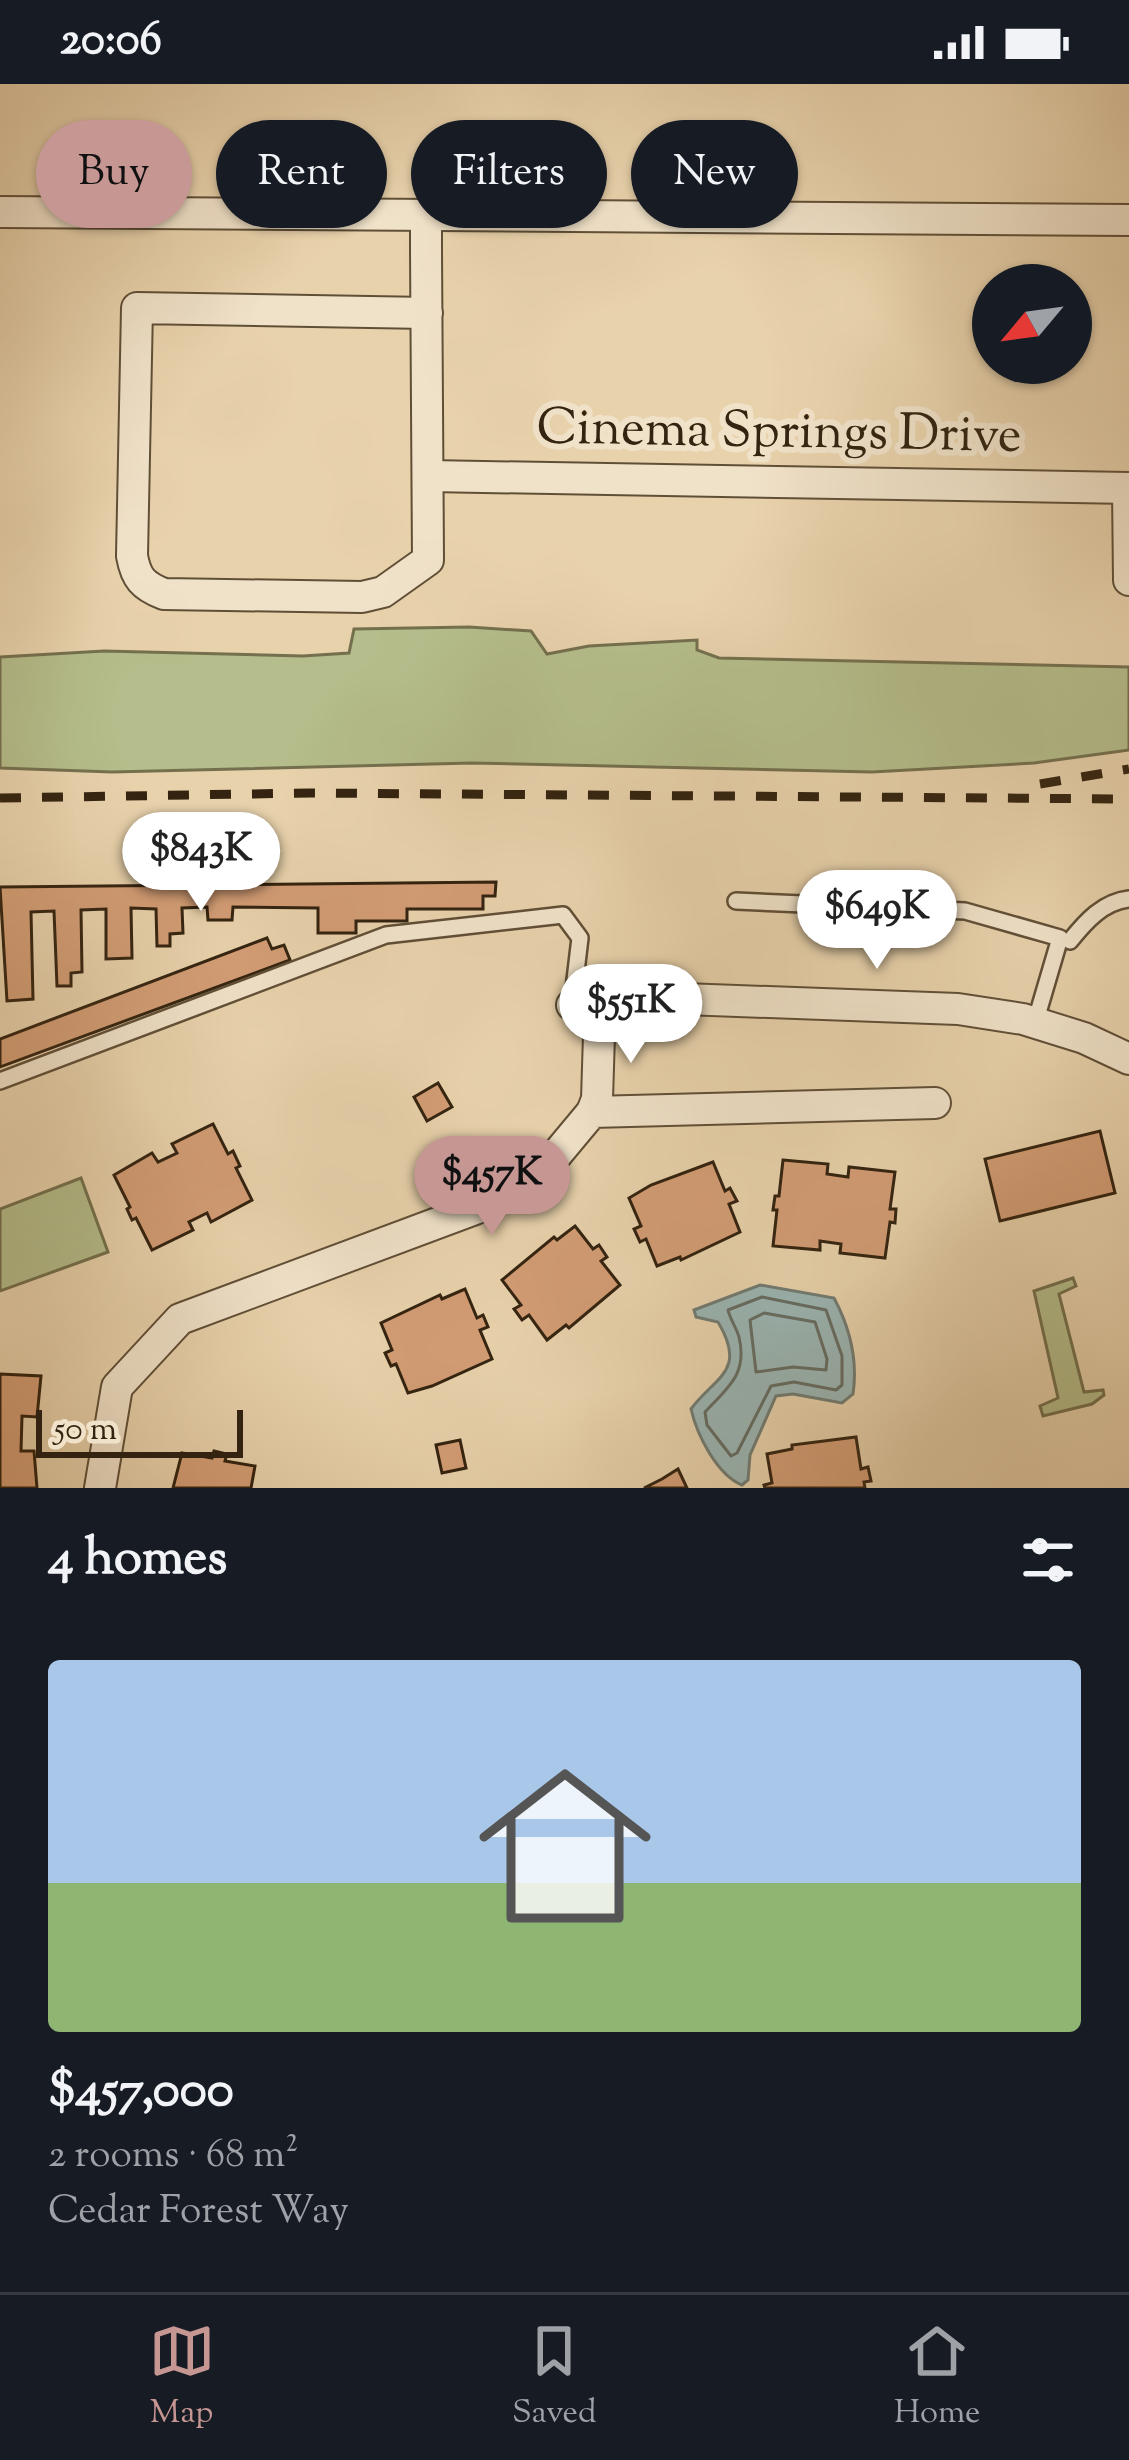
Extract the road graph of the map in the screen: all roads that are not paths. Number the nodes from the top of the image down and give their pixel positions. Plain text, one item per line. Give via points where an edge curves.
1 (0, 212) edge
2 (411, 215) edge
3 (607, 216) edge
4 (1129, 220) edge
5 (426, 228) edge
6 (427, 313) junction
7 (429, 476) junction
8 (1129, 488) edge
9 (1129, 580) edge
10 (1129, 899) edge
11 (736, 901) dead end
12 (1070, 941) dead end
13 (586, 1005) junction
14 (1035, 1023) junction
15 (1129, 1059) edge
16 (0, 1081) edge
17 (935, 1103) dead end
18 (592, 1112) junction
19 (100, 1488) edge

1 - 2 street
3 - 4 street
5 - 6 street
6 - 7 street
6 - 7 street via 137,308 135,573 164,594 383,592 428,560
7 - 8 street, Cinema Springs Drive
8 - 9 street, Cinema Springs Drive
10 - 12 lane via 1089,918
11 - 14 lane via 965,911 1060,938
13 - 14 street via 657,998 868,1004
13 - 16 lane via 580,938 563,915 386,935
13 - 18 street
14 - 15 street
17 - 18 street
18 - 19 street via 547,1166 475,1209 180,1319 117,1387

